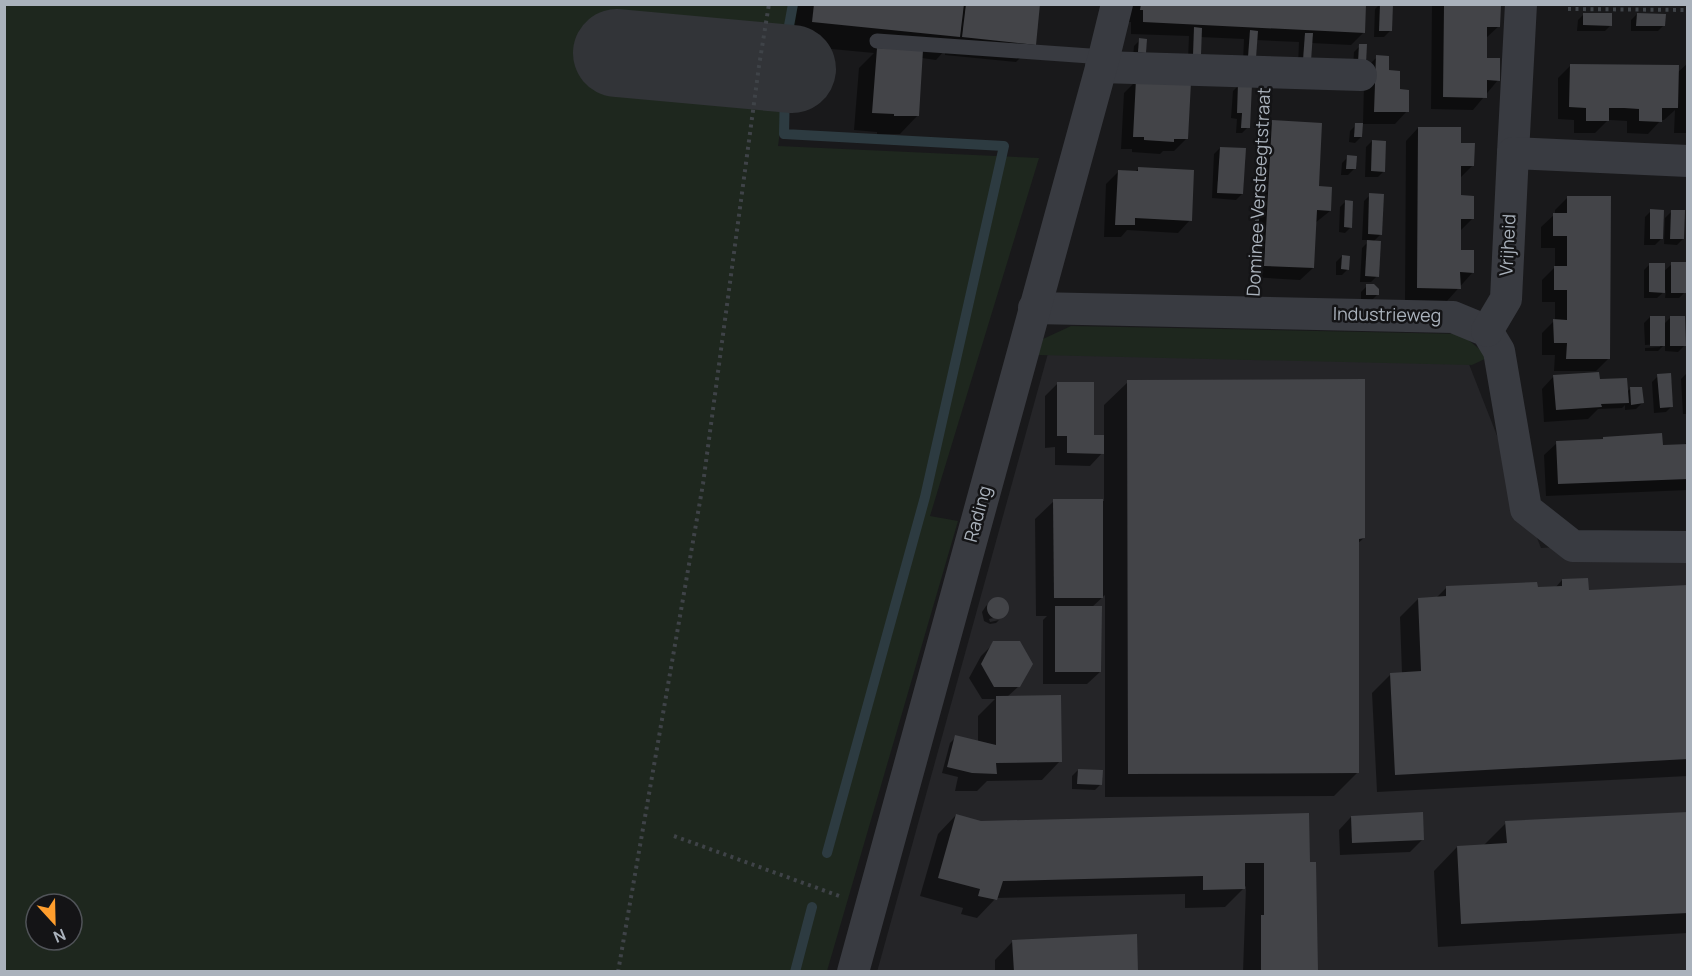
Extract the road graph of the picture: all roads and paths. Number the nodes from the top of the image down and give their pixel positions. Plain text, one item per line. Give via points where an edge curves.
1 (769, 4) edge
2 (1117, 4) edge
3 (1521, 4) edge
4 (1568, 9) dead end
5 (1688, 10) edge
6 (877, 41) dead end
7 (1103, 62) junction
8 (1264, 72) junction
9 (1361, 75) dead end
10 (1513, 153) junction
11 (1688, 161) edge
12 (1034, 308) junction
13 (1253, 312) junction
14 (1487, 331) junction
15 (1688, 547) edge
16 (674, 836) dead end
17 (871, 907) junction
18 (618, 972) edge
19 (853, 972) edge

1 - 18 path via 703,484
2 - 7 street, Rading
3 - 10 street, Vrijheid
4 - 5 path
6 - 7 lane
7 - 8 street, Dominee Versteegtstraat
7 - 12 street, Rading
8 - 9 street, Dominee Versteegtstraat
8 - 13 path, Dominee Versteegtstraat
10 - 11 street
10 - 14 street, Vrijheid via 1506,299
12 - 13 street, Industrieweg
12 - 17 street, Rading
13 - 14 street, Industrieweg via 1453,317
14 - 15 street via 1499,351 1526,509 1573,546
16 - 17 path
17 - 19 street, Rading

